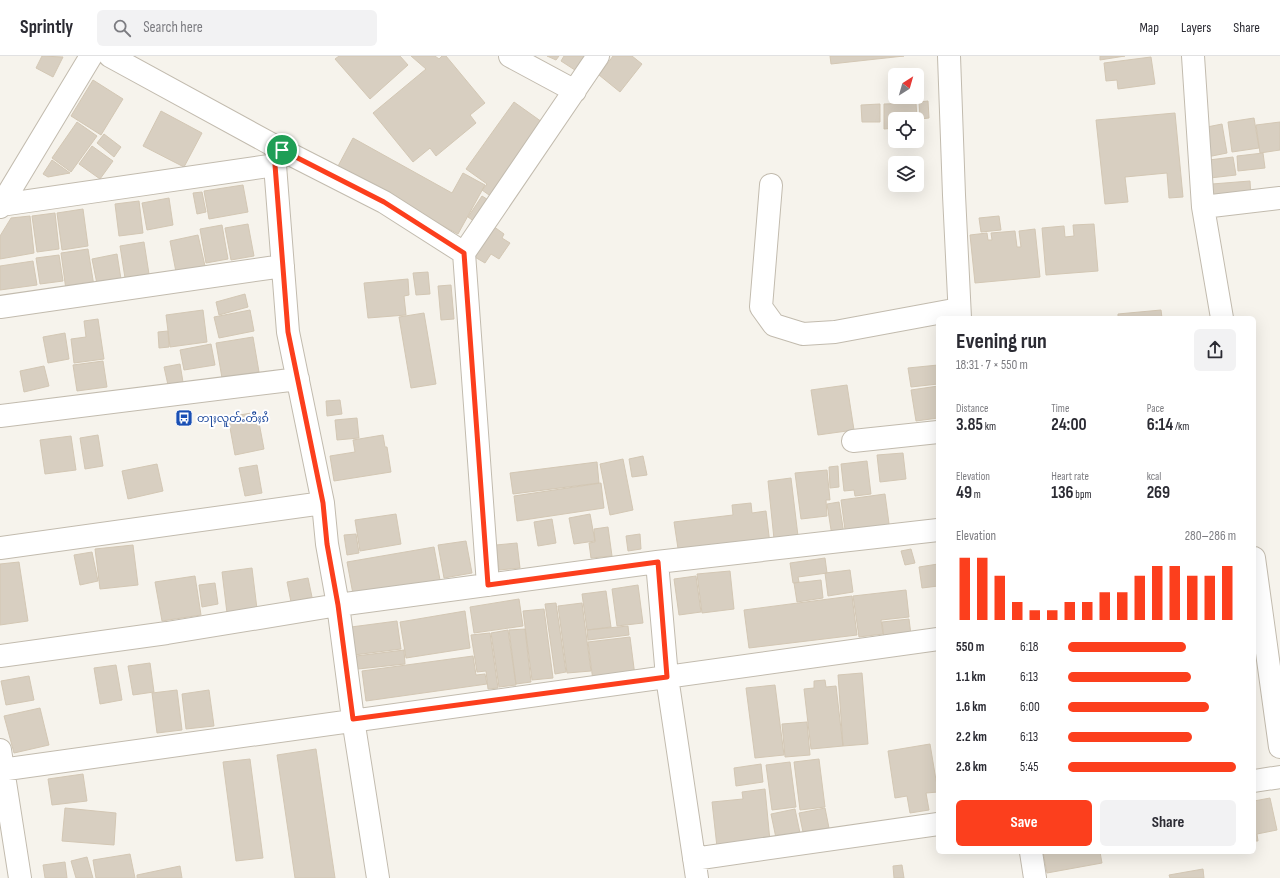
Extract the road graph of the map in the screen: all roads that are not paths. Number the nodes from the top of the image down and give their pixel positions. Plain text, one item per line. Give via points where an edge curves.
1 (91, 56) edge
2 (110, 56) edge
3 (510, 56) edge
4 (598, 56) edge
5 (949, 56) edge
6 (1193, 56) edge
7 (575, 91) junction
8 (278, 158) junction
9 (771, 185) dead end
10 (1280, 198) edge
11 (1, 206) edge
12 (1203, 207) junction
13 (464, 253) junction
14 (283, 266) junction
15 (0, 307) edge
16 (960, 313) edge
17 (940, 316) edge
18 (1222, 316) edge
19 (936, 317) edge
20 (298, 379) junction
21 (0, 416) edge
22 (936, 432) edge
23 (852, 441) dead end
24 (323, 503) junction
25 (936, 530) edge
26 (0, 548) edge
27 (658, 562) junction
28 (488, 585) junction
29 (1256, 592) edge
30 (338, 605) junction
31 (936, 639) edge
32 (0, 656) edge
33 (667, 677) junction
34 (353, 719) junction
35 (1280, 747) edge
36 (1, 763) edge
37 (1280, 778) edge
38 (1256, 781) edge
39 (936, 824) edge
40 (1031, 854) edge
41 (696, 869) edge
42 (20, 878) edge
43 (378, 878) edge
44 (1035, 878) edge

1 - 11 street
2 - 8 street
3 - 7 street
4 - 7 street
5 - 16 street
6 - 12 street
7 - 13 street
8 - 11 street
8 - 13 street via 384,202
8 - 14 street
9 - 19 street via 761,307 774,325 802,334 835,332
10 - 12 street
12 - 18 street
13 - 28 street
14 - 15 street
14 - 20 street via 288,332
16 - 17 street
20 - 21 street
20 - 24 street
22 - 23 street
24 - 26 street
24 - 30 street via 327,544
25 - 27 street
27 - 28 street
27 - 33 street
28 - 30 street
29 - 35 street
30 - 32 street via 167,633
30 - 34 street
31 - 33 street
33 - 34 street
33 - 41 street
34 - 36 street
34 - 43 street
36 - 42 street
37 - 38 street
39 - 41 street
40 - 44 street

